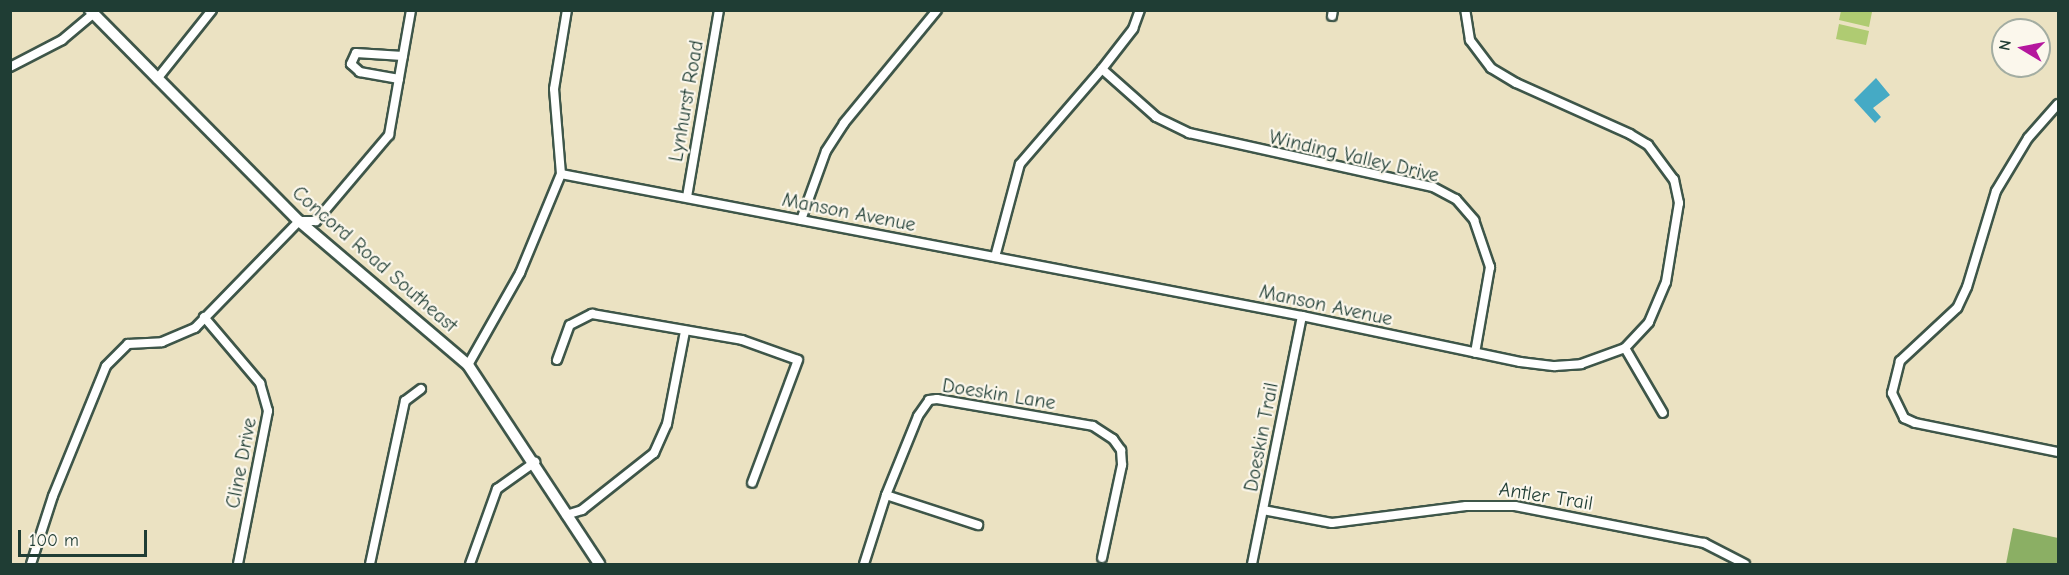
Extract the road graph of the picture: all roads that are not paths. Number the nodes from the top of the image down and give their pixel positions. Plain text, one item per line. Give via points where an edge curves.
1 (212, 10) edge
2 (411, 10) edge
3 (567, 10) edge
4 (719, 10) edge
5 (937, 10) edge
6 (1140, 10) edge
7 (1465, 10) edge
8 (91, 12) edge
9 (403, 56) junction
10 (10, 68) edge
11 (1102, 69) junction
12 (157, 79) junction
13 (399, 79) junction
14 (2058, 104) edge
15 (561, 174) junction
16 (687, 197) junction
17 (801, 220) junction
18 (299, 221) junction
19 (995, 257) junction
20 (1302, 315) junction
21 (204, 317) junction
22 (686, 331) junction
23 (1625, 348) junction
24 (1475, 353) junction
25 (557, 360) dead end
26 (468, 365) junction
27 (421, 389) dead end
28 (1663, 412) dead end
29 (2058, 452) edge
30 (535, 462) junction
31 (752, 483) dead end
32 (886, 495) junction
33 (1263, 510) junction
34 (566, 515) junction
35 (978, 525) dead end
36 (1102, 558) dead end
37 (31, 564) edge
38 (238, 564) edge
39 (370, 564) edge
40 (470, 564) edge
41 (599, 564) edge
42 (864, 564) edge
43 (1252, 564) edge
44 (1745, 564) edge

1 - 12 street
2 - 9 street
3 - 15 street via 554,89
4 - 16 street, Lynhurst Road
5 - 17 street via 844,123 826,151
6 - 11 street via 1133,29
7 - 23 street, Manson Avenue via 1470,40 1491,68 1648,145 1674,180 1679,203 1666,282 1649,322
8 - 10 street via 62,40
8 - 12 street, Concord Road Southeast
9 - 13 street
9 - 13 street via 356,52 351,64 360,72
11 - 19 street via 1020,164
11 - 24 street, Winding Valley Drive via 1156,117 1189,133 1433,187 1456,199 1474,220 1490,267
12 - 18 street, Concord Road Southeast
13 - 18 street via 389,135 316,221
14 - 29 street via 2028,138 1996,191 1967,287 1956,308 1900,362 1892,393 1904,418 1915,423
15 - 16 street, Manson Avenue
15 - 26 street via 520,273
16 - 17 street, Manson Avenue
17 - 19 street, Manson Avenue
18 - 21 street
18 - 26 street, Concord Road Southeast
19 - 20 street, Manson Avenue
20 - 24 street, Manson Avenue
20 - 33 street, Doeskin Trail
21 - 37 street via 177,338 128,344 106,366 53,496
21 - 38 street, Cline Drive via 260,383 268,411
22 - 25 street via 592,314 570,325
22 - 31 street via 742,340 798,360
22 - 34 street via 668,424 654,453 609,491 582,510
23 - 24 street, Manson Avenue via 1581,364 1555,366
23 - 28 street
26 - 30 street, Concord Road Southeast
27 - 39 street via 405,401
30 - 34 street, Concord Road Southeast
30 - 40 street via 497,489
32 - 35 street
32 - 36 street, Doeskin Lane via 928,400 1093,426 1105,432 1121,450 1122,465
32 - 42 street, Doeskin Lane
33 - 43 street, Doeskin Trail
33 - 44 street, Antler Trail via 1332,523 1466,506 1515,506 1704,543
34 - 41 street, Concord Road Southeast

